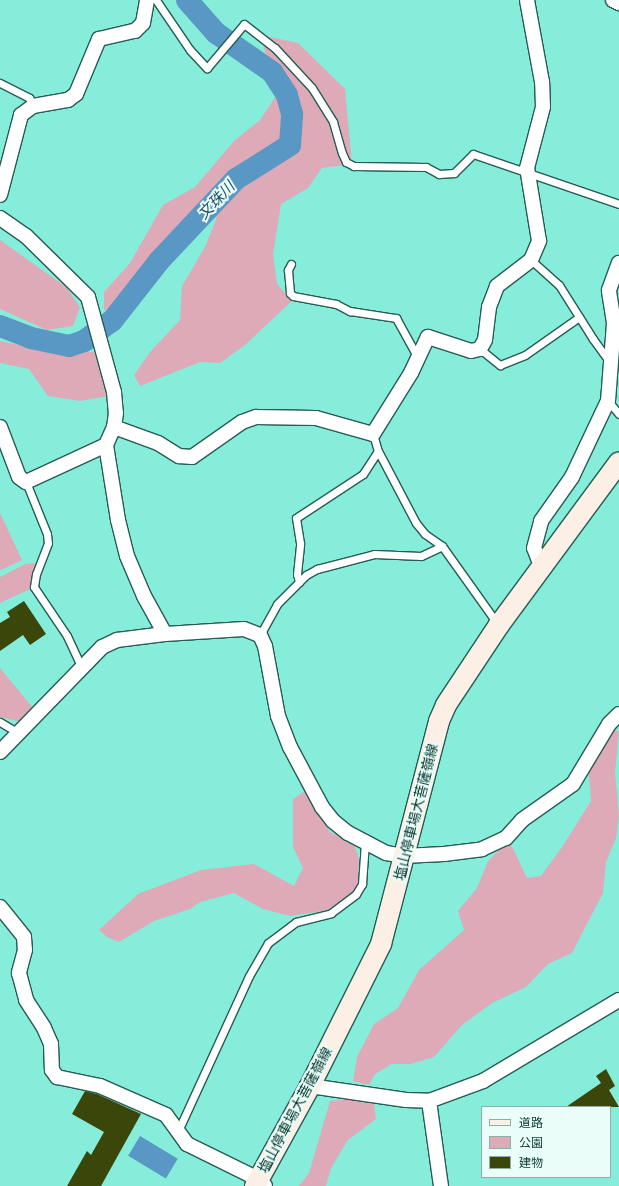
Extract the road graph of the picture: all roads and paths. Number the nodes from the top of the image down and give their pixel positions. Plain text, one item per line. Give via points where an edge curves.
1 (147, 0) edge
2 (156, 0) edge
3 (527, 0) edge
4 (613, 0) edge
5 (619, 3) edge
6 (0, 83) edge
7 (33, 106) junction
8 (527, 173) junction
9 (0, 195) edge
10 (619, 204) edge
11 (0, 218) edge
12 (531, 260) junction
13 (619, 263) edge
14 (291, 264) dead end
15 (579, 317) junction
16 (480, 349) junction
17 (418, 358) junction
18 (610, 362) junction
19 (608, 401) junction
20 (619, 414) edge
21 (0, 426) edge
22 (114, 427) junction
23 (373, 434) junction
24 (106, 445) junction
25 (378, 451) junction
26 (619, 462) edge
27 (26, 482) junction
28 (442, 546) junction
29 (541, 566) junction
30 (299, 582) junction
31 (498, 625) junction
32 (165, 634) junction
33 (260, 635) junction
34 (82, 668) junction
35 (619, 714) edge
36 (0, 722) edge
37 (18, 733) junction
38 (0, 752) edge
39 (365, 842) junction
40 (404, 856) junction
41 (0, 907) edge
42 (619, 1000) edge
43 (310, 1086) junction
44 (429, 1101) junction
45 (178, 1131) junction
46 (260, 1184) edge
47 (441, 1186) edge

1 - 7 street via 143,23 135,31 99,39 76,94 61,102
2 - 8 lane via 181,39 207,68 244,24 275,48 312,88 333,122 344,157 354,166 426,167 439,174 454,173 473,154
3 - 8 street via 542,82 543,107
4 - 5 street
6 - 7 lane via 29,98
7 - 9 street via 21,115
8 - 10 lane
8 - 12 street via 539,241
11 - 22 street via 26,236 88,297 114,392
12 - 15 lane via 559,285
12 - 16 street via 497,286 489,307 485,340
13 - 18 street via 609,290 614,323
14 - 17 lane via 288,270 290,293 293,296 336,304 350,312 396,318
15 - 16 lane via 526,355 500,366
15 - 18 lane
16 - 17 street via 471,350 428,337
17 - 23 street
18 - 19 street
19 - 20 lane
19 - 29 street via 572,476 541,521 534,548
21 - 27 street via 19,477
22 - 23 street via 158,443 179,456 192,457 242,422 256,417 316,418
22 - 24 street
23 - 25 lane
24 - 27 street
24 - 32 street via 127,556 144,596
25 - 28 lane via 416,523 425,534
25 - 30 lane via 363,474 296,518 300,543 297,574
26 - 29 main road, 塩山停車場大菩薩嶺線
27 - 34 lane via 47,534 48,543 36,574 36,593 67,636
28 - 30 lane via 421,556 374,554 317,569
28 - 31 lane
29 - 31 main road, 塩山停車場大菩薩嶺線
30 - 33 lane via 277,604
31 - 40 main road, 塩山停車場大菩薩嶺線 via 446,705
32 - 33 street via 244,629
32 - 34 street via 117,640 102,647
33 - 39 street via 265,646 278,716 302,771 333,821
34 - 37 street
35 - 40 street via 609,724 573,784 522,820 506,838 482,849
36 - 37 lane
37 - 38 street
39 - 40 street via 386,853
39 - 45 lane via 362,884 356,894 330,913 296,922 268,943 249,976
40 - 43 main road, 塩山停車場大菩薩嶺線 via 381,944
41 - 45 street via 24,937 25,950 19,973 26,1000 51,1044 52,1070 57,1077 100,1086 153,1109 166,1115
42 - 44 street via 483,1081
43 - 44 street
43 - 46 main road, 塩山停車場大菩薩嶺線
44 - 47 street
45 - 46 street via 187,1144

